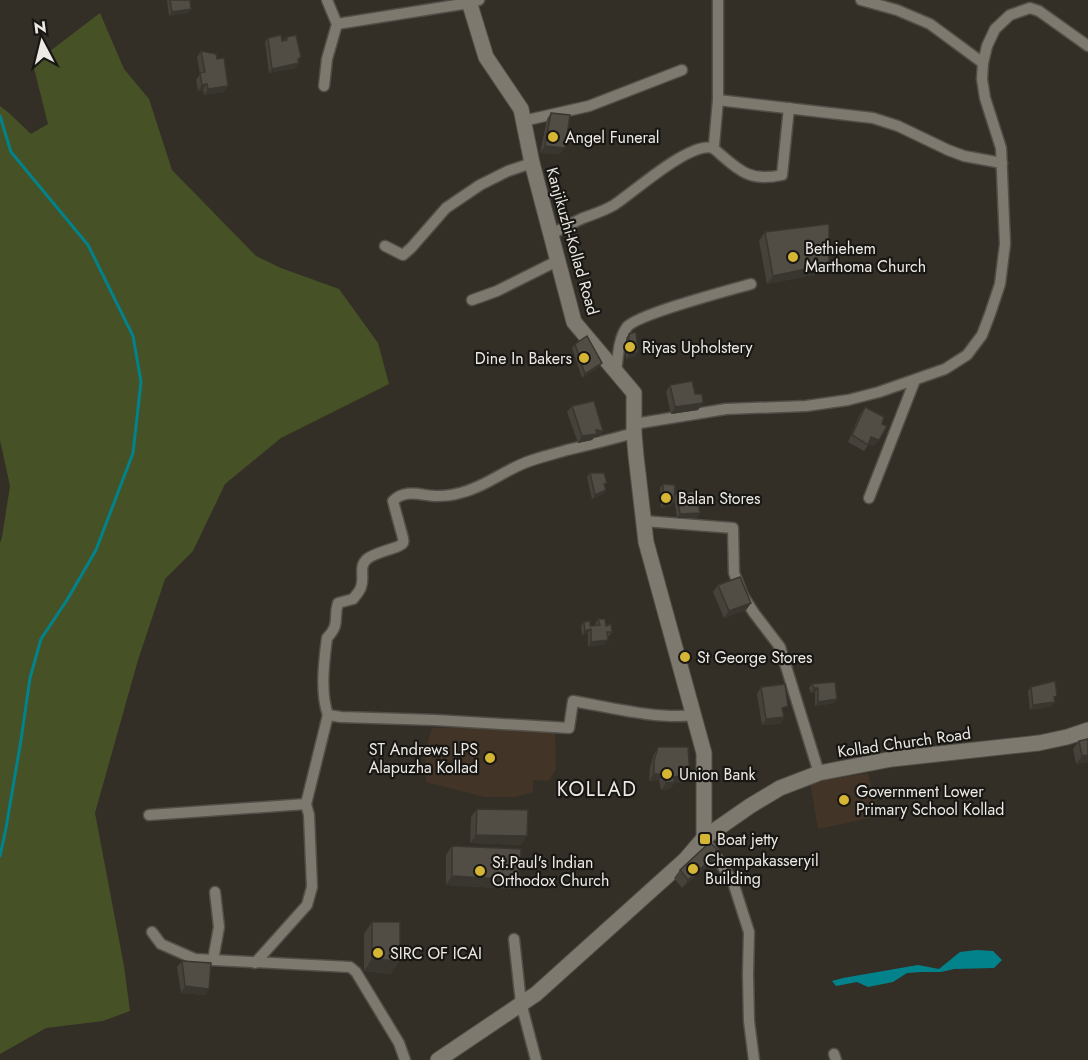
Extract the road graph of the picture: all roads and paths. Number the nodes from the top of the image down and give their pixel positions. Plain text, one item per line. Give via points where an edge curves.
1 (327, 0) edge
2 (718, 0) edge
3 (861, 0) edge
4 (471, 1) edge
5 (337, 24) junction
6 (1088, 46) edge
7 (983, 63) junction
8 (682, 69) dead end
9 (324, 86) dead end
10 (718, 100) junction
11 (789, 108) junction
12 (524, 120) junction
13 (713, 148) junction
14 (532, 163) junction
15 (1002, 163) junction
16 (550, 235) junction
17 (385, 246) dead end
18 (557, 261) junction
19 (751, 284) dead end
20 (472, 300) dead end
21 (616, 372) junction
22 (915, 380) junction
23 (634, 428) junction
24 (868, 498) dead end
25 (644, 521) junction
26 (328, 715) junction
27 (693, 715) junction
28 (1088, 730) edge
29 (819, 773) junction
30 (306, 804) junction
31 (148, 815) dead end
32 (704, 838) junction
33 (215, 892) dead end
34 (152, 932) dead end
35 (514, 939) dead end
36 (213, 960) junction
37 (255, 963) junction
38 (521, 1003) junction
39 (405, 1060) edge
40 (438, 1060) edge
41 (536, 1060) edge
42 (754, 1060) edge

1 - 5 street
2 - 10 street
3 - 7 street via 930,24
4 - 5 street
4 - 12 main road, Kanjikuzhi-Kollad Road via 486,57 521,109
5 - 9 street
6 - 7 street via 1030,8 1010,15 995,29
7 - 15 street via 985,98
8 - 12 street via 589,106
10 - 11 street
10 - 13 street
11 - 13 street via 782,175 749,176
11 - 15 street via 873,118 964,156
12 - 14 main road, Kanjikuzhi-Kollad Road
13 - 16 street via 704,147 678,159 613,206
14 - 16 main road, Kanjikuzhi-Kollad Road
14 - 17 street via 480,185 446,208 403,255
15 - 22 street via 1005,244 1000,284 982,335 967,355 945,369
16 - 18 main road, Kanjikuzhi-Kollad Road
18 - 20 street
18 - 21 main road, Kanjikuzhi-Kollad Road via 574,322
19 - 21 street via 634,321 620,343
21 - 23 main road, Kanjikuzhi-Kollad Road via 634,393
22 - 23 street via 848,400 726,409
22 - 24 street
23 - 25 main road, Kanjikuzhi-Kollad Road
23 - 26 street via 533,460 470,490 435,496 410,493 396,498 393,501 403,543 373,554 363,563 362,586 353,599 338,603 336,608 337,622 327,638 324,687
25 - 27 main road, Kanjikuzhi-Kollad Road via 646,542
25 - 29 street via 733,528 734,573 753,613 780,647
26 - 27 street via 568,728 573,701 666,716
26 - 30 street
27 - 32 main road, Kanjikuzhi-Kollad Road via 704,753
28 - 29 main road, Kollad Church Road via 1039,743 892,759
29 - 32 main road, Kollad Church Road via 780,788
30 - 31 street
30 - 37 street via 312,887 307,905
32 - 38 main road, Kollad Church Road via 686,859 536,994
32 - 42 street via 733,882 749,932 749,1021
33 - 36 street via 219,927
34 - 36 street via 161,944 178,953
35 - 38 street
36 - 37 street
37 - 39 street via 351,967 399,1043
38 - 40 main road, Kollad Church Road
38 - 41 street

